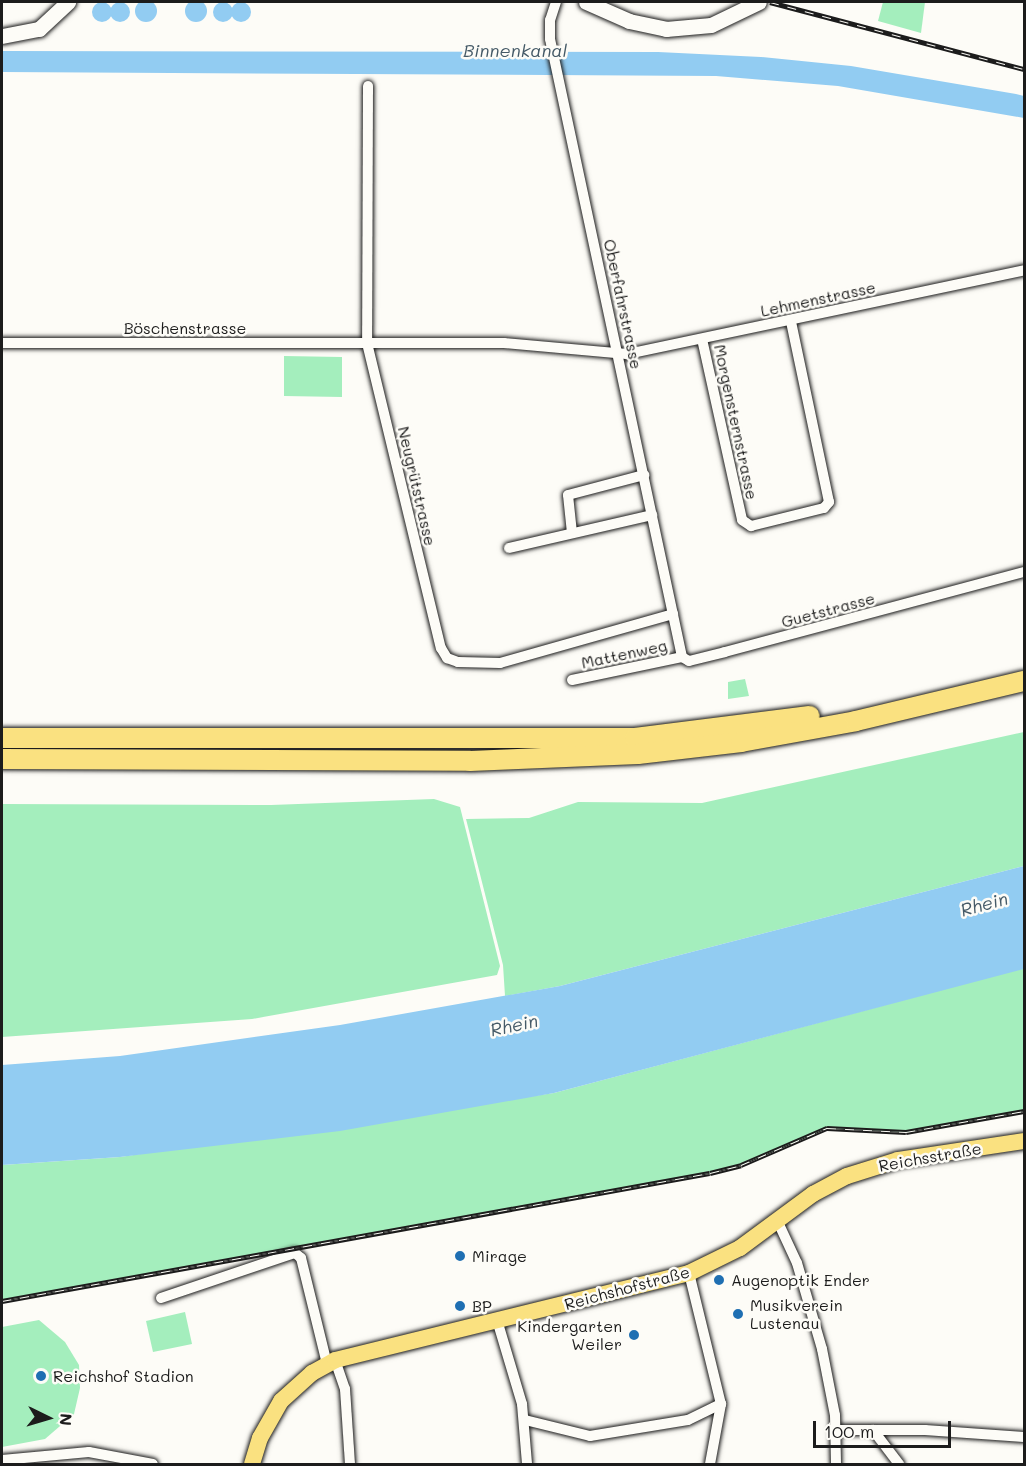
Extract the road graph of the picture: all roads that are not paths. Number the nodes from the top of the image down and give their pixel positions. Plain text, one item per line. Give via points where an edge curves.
1 (68, 2) edge
2 (556, 2) edge
3 (586, 2) edge
4 (759, 2) edge
5 (2, 36) edge
6 (368, 86) dead end
7 (1024, 270) edge
8 (791, 321) junction
9 (702, 339) junction
10 (2, 343) edge
11 (368, 344) junction
12 (618, 352) junction
13 (644, 475) junction
14 (652, 515) junction
15 (572, 533) junction
16 (509, 548) dead end
17 (1024, 572) edge
18 (673, 614) junction
19 (682, 657) junction
20 (1024, 668) edge
21 (572, 680) dead end
22 (1020, 684) edge
23 (2, 738) edge
24 (2, 759) edge
25 (1024, 1141) edge
26 (777, 1220) junction
27 (689, 1273) junction
28 (161, 1298) dead end
29 (497, 1320) junction
30 (331, 1362) junction
31 (721, 1404) junction
32 (525, 1420) junction
33 (835, 1430) junction
34 (873, 1430) junction
35 (1024, 1437) edge
36 (2, 1460) edge
37 (153, 1464) edge
38 (252, 1464) edge
39 (350, 1464) edge
40 (527, 1464) edge
41 (711, 1464) edge
42 (836, 1464) edge
43 (899, 1464) edge

1 - 5 street via 39,28
2 - 12 street, Oberfahrstrasse via 550,20 550,39
3 - 4 street via 629,21 675,29 711,25
6 - 11 street, Neugrütstrasse
7 - 8 street, Lehmenstrasse
8 - 9 street, Lehmenstrasse
8 - 9 street, Morgensternstrasse via 829,502 824,508 751,526 742,520
9 - 12 street, Lehmenstrasse via 627,354
10 - 11 street, Böschenstrasse
11 - 12 street, Böschenstrasse via 504,343
11 - 18 street, Neugrütstrasse via 436,627 447,658 458,662 520,659
12 - 13 street, Oberfahrstrasse
13 - 14 street, Oberfahrstrasse
13 - 15 street via 568,495
14 - 15 street
14 - 18 street, Oberfahrstrasse
15 - 16 street
17 - 19 street, Guetstrasse via 689,661
18 - 19 street
19 - 21 street, Mattenweg
20 - 23 highway via 845,711 635,738
22 - 24 highway via 821,728 638,754 459,761
25 - 26 main road, Reichsstraße via 873,1166 817,1192
26 - 27 main road, Reichshofstraße via 740,1248
26 - 33 street via 807,1291 833,1399
27 - 29 main road, Reichshofstraße
27 - 31 street
28 - 30 street via 295,1253 300,1258
29 - 30 main road, Reichshofstraße
29 - 32 street
30 - 38 main road, Reichshofstraße via 312,1372 281,1401 260,1438
30 - 39 street via 345,1389
31 - 32 street via 688,1420 590,1436
31 - 41 street
32 - 40 street
33 - 34 street
33 - 42 street
34 - 35 street
34 - 43 street
36 - 37 street via 89,1452

